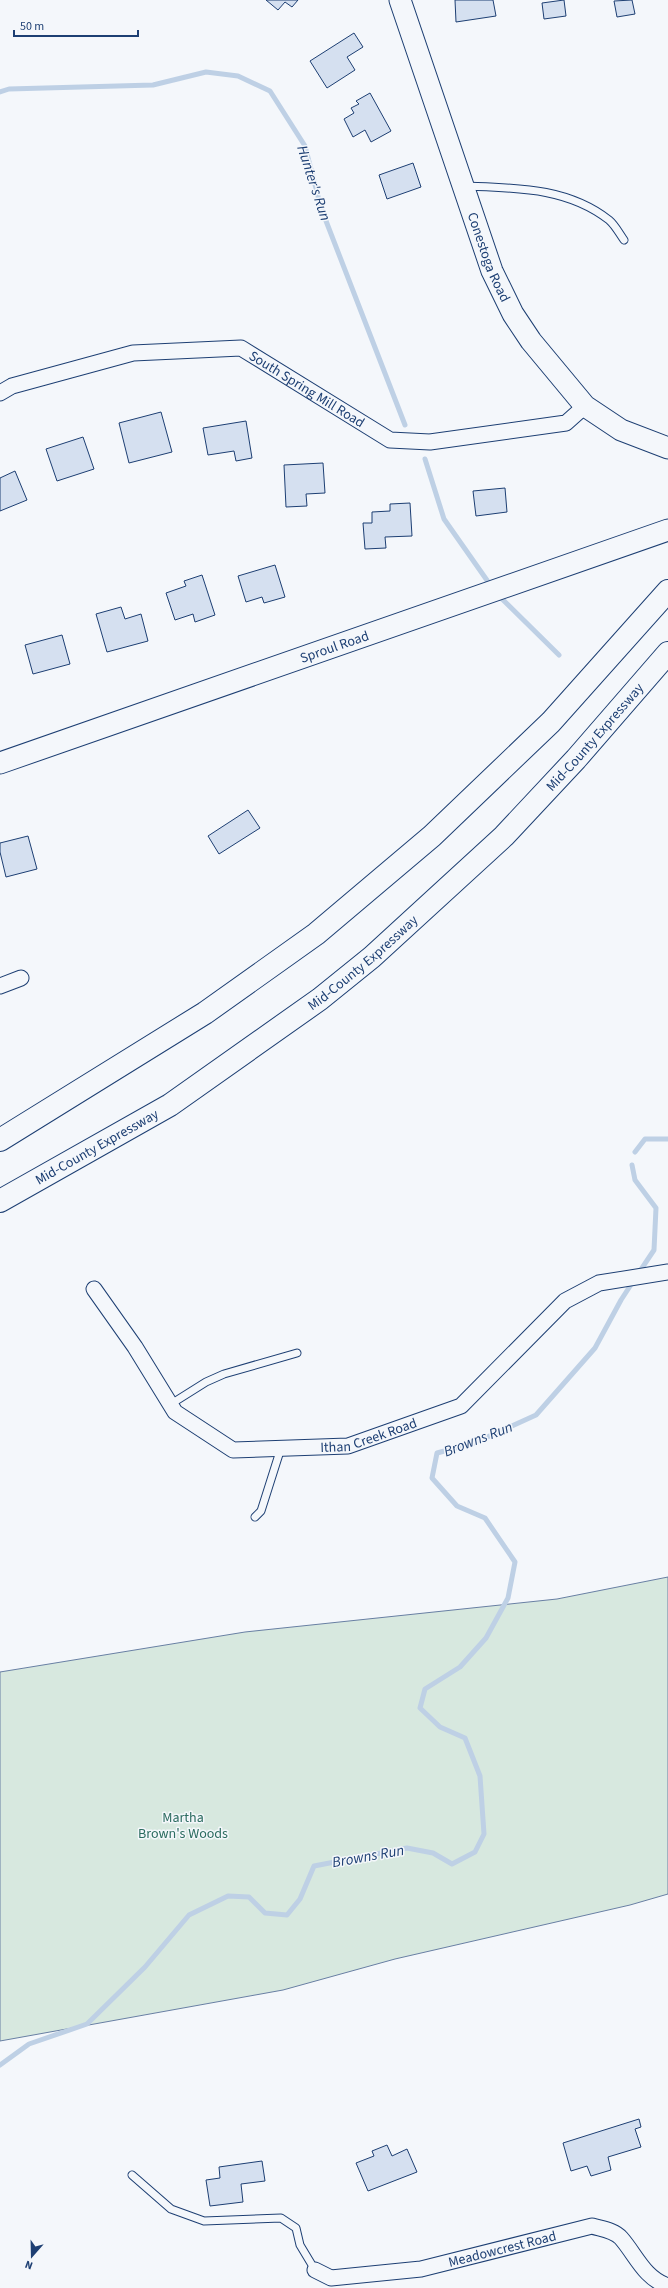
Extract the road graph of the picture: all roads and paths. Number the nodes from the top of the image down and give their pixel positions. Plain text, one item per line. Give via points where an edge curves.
1 (400, 0) edge
2 (462, 186) junction
3 (624, 240) dead end
4 (0, 393) edge
5 (585, 406) junction
6 (668, 448) edge
7 (668, 530) edge
8 (668, 591) edge
9 (668, 653) edge
10 (0, 763) edge
11 (20, 978) dead end
12 (0, 986) edge
13 (170, 1105) junction
14 (0, 1140) edge
15 (0, 1201) edge
16 (0, 1217) edge
17 (668, 1272) edge
18 (94, 1289) dead end
19 (297, 1353) dead end
20 (171, 1404) junction
21 (281, 1448) junction
22 (255, 1517) dead end
23 (132, 2175) dead end
24 (315, 2270) joint
25 (668, 2286) edge

1 - 2 main road, Conestoga Road
2 - 3 lane via 532,189 579,202 610,221
2 - 5 main road, Conestoga Road via 492,271 513,314 531,341
4 - 5 street, South Spring Mill Road via 12,386 133,352 241,348 390,440 430,442 566,423
5 - 6 main road, Conestoga Road via 621,430
7 - 10 main road, Sproul Road
8 - 14 highway via 551,722 432,836 316,934 205,1013
9 - 13 highway, Mid-County Expressway via 576,759 504,836 372,956 320,998
11 - 12 street
13 - 15 highway, Mid-County Expressway
13 - 16 highway
17 - 21 street, Ithan Creek Road via 599,1283 565,1301 461,1406 348,1446
18 - 20 street, Ithan Creek Road
19 - 20 lane via 224,1374
20 - 21 street, Ithan Creek Road via 175,1412 233,1450
21 - 22 lane via 261,1512
23 - 24 lane via 171,2209 204,2221 281,2218 296,2228 300,2245
24 - 25 street, Meadowcrest Road via 331,2278 421,2269 592,2226 608,2230 620,2237 645,2272

